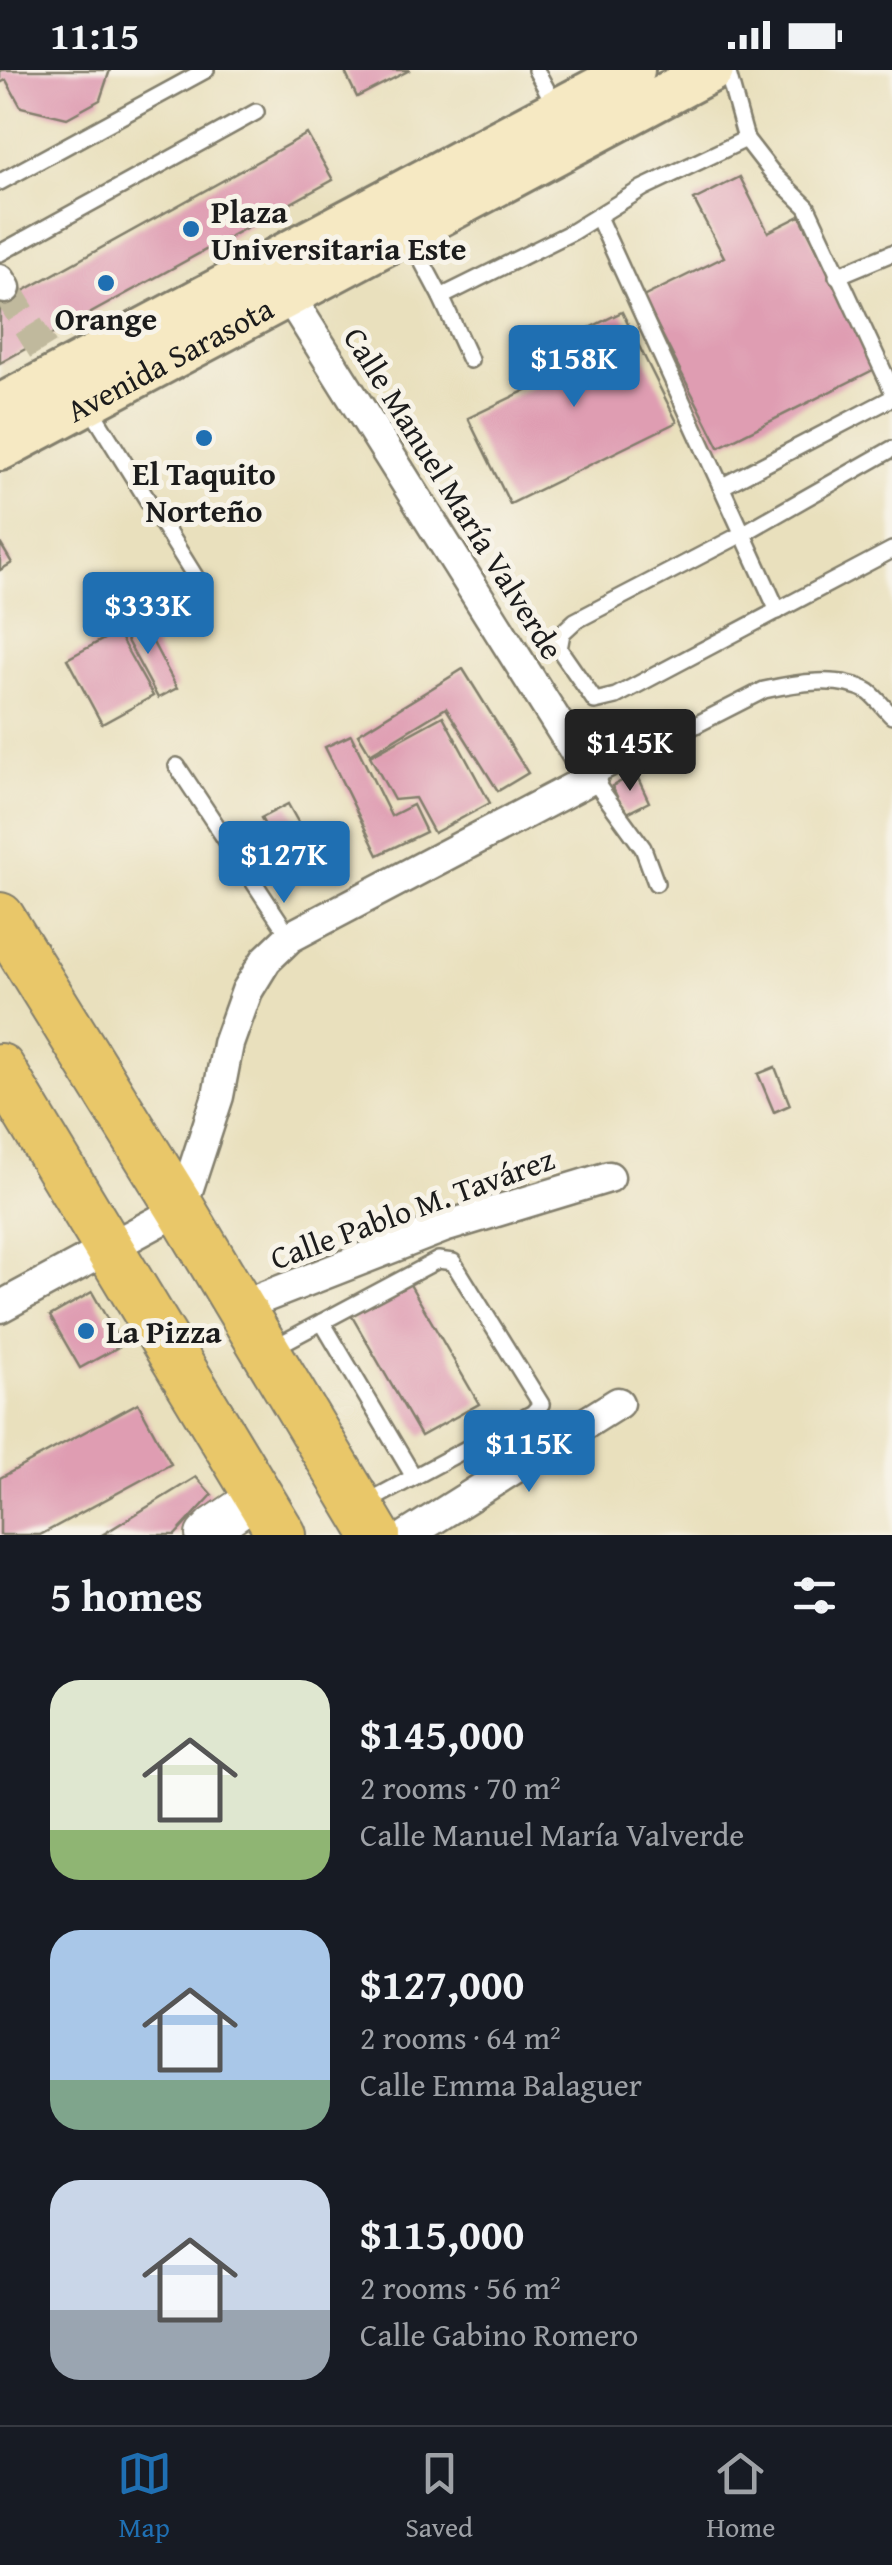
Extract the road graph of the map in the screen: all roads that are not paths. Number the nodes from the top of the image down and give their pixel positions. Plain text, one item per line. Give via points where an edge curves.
1 (206, 70) edge
2 (536, 70) edge
3 (633, 70) edge
4 (712, 70) edge
5 (727, 70) edge
6 (558, 110) junction
7 (256, 112) dead end
8 (746, 139) junction
9 (0, 182) edge
10 (598, 216) junction
11 (407, 233) junction
12 (0, 253) edge
13 (892, 253) edge
14 (837, 276) junction
15 (289, 296) junction
16 (440, 297) junction
17 (470, 360) dead end
18 (62, 376) junction
19 (892, 390) edge
20 (892, 398) edge
21 (0, 406) edge
22 (0, 448) edge
23 (892, 449) edge
24 (721, 487) junction
25 (744, 533) junction
26 (892, 550) edge
27 (196, 578) dead end
28 (778, 610) junction
29 (892, 716) edge
30 (177, 766) dead end
31 (592, 778) junction
32 (656, 883) dead end
33 (0, 917) edge
34 (290, 937) junction
35 (0, 1068) edge
36 (609, 1177) dead end
37 (180, 1209) junction
38 (109, 1248) junction
39 (0, 1306) edge
40 (239, 1307) junction
41 (322, 1322) junction
42 (266, 1351) junction
43 (618, 1403) dead end
44 (414, 1477) junction
45 (270, 1516) edge
46 (367, 1521) edge
47 (205, 1535) edge
48 (408, 1535) edge

1 - 9 lane
2 - 6 lane
3 - 6 main road, Avenida Sarasota
4 - 11 main road, Avenida Sarasota
5 - 8 lane
6 - 18 main road, Avenida Sarasota
7 - 12 lane
8 - 10 lane
8 - 14 lane via 807,207
10 - 16 lane
10 - 24 lane
11 - 15 main road, Avenida Sarasota
11 - 16 lane
13 - 14 lane
14 - 19 lane
15 - 18 main road, Avenida Sarasota
15 - 31 street, Calle Manuel María Valverde
16 - 17 lane
18 - 21 main road, Avenida Sarasota
18 - 22 main road, Avenida Sarasota
18 - 27 lane
20 - 24 lane
23 - 25 lane
24 - 25 lane
25 - 28 lane
25 - 28 lane via 575,621 559,649 595,702
26 - 28 lane
29 - 31 lane via 868,692 794,683 764,690
30 - 34 lane
31 - 32 lane via 643,848
31 - 34 street
33 - 37 main road
34 - 37 street via 247,991
35 - 38 main road
36 - 40 street, Calle Pablo M. Tavárez via 444,1227
37 - 38 street
37 - 40 main road
38 - 39 street
38 - 45 main road
40 - 42 main road
41 - 42 lane
41 - 44 lane
41 - 44 lane via 438,1260 453,1262 541,1404 534,1414
42 - 46 main road
43 - 48 street
44 - 46 lane
45 - 47 street via 214,1526

